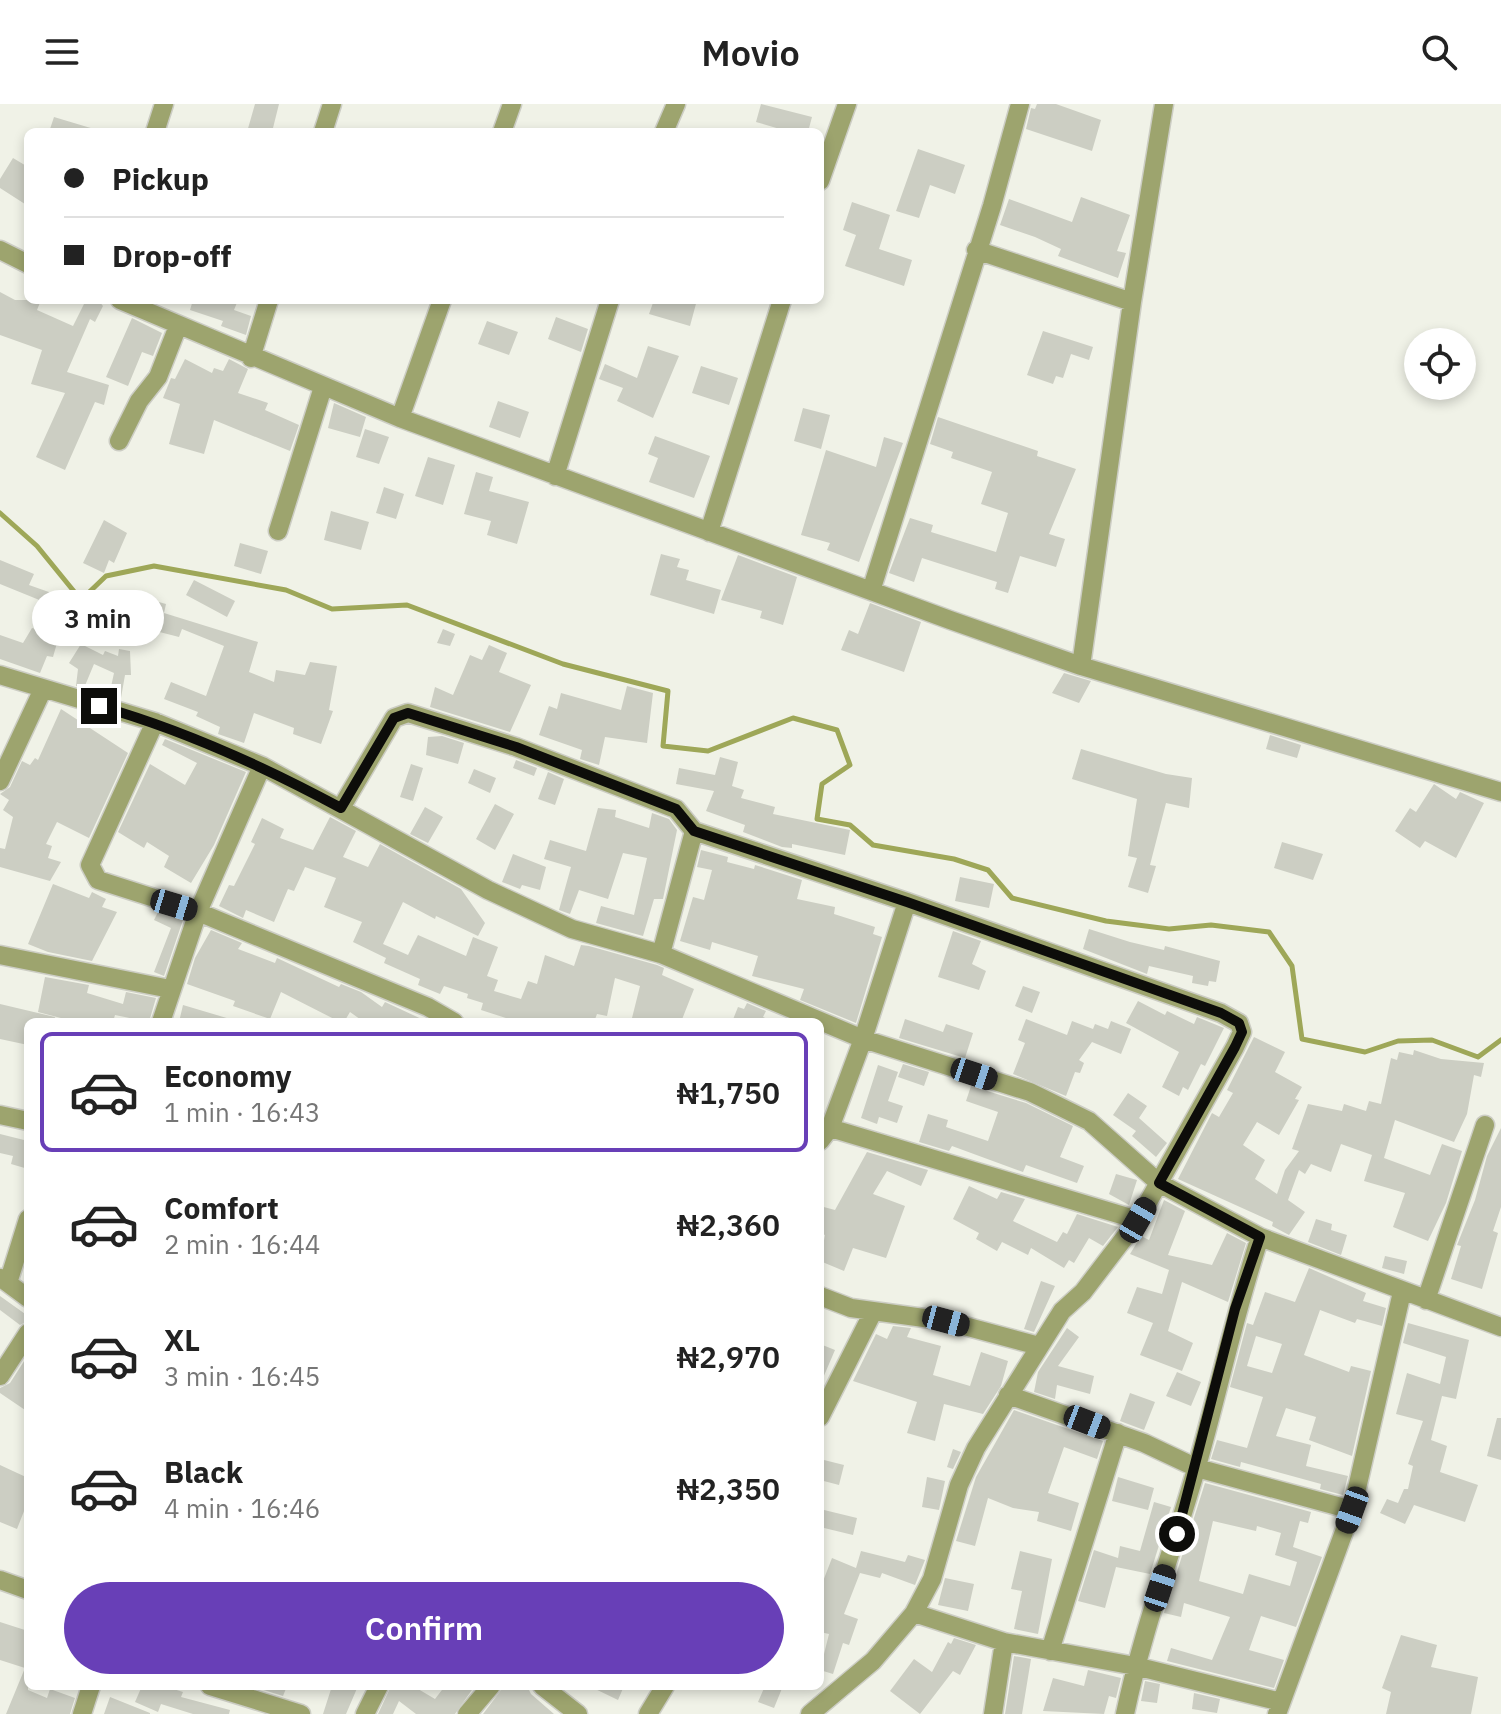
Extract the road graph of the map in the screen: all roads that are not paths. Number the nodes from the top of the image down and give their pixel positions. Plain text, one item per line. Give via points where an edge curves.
1 (164, 104) edge
2 (332, 104) edge
3 (512, 104) edge
4 (676, 104) edge
5 (847, 104) edge
6 (1020, 104) edge
7 (1164, 104) edge
8 (156, 128) edge
9 (324, 128) edge
10 (503, 128) edge
11 (666, 128) edge
12 (824, 170) edge
13 (0, 250) edge
14 (976, 250) junction
15 (24, 262) edge
16 (1132, 302) junction
17 (129, 304) edge
18 (268, 304) edge
19 (441, 304) edge
20 (609, 304) edge
21 (781, 304) edge
22 (178, 326) junction
23 (251, 358) junction
24 (323, 387) junction
25 (400, 418) junction
26 (119, 441) dead end
27 (555, 476) junction
28 (278, 531) dead end
29 (709, 532) junction
30 (871, 591) junction
31 (1081, 666) junction
32 (0, 675) edge
33 (43, 689) junction
34 (155, 722) junction
35 (262, 766) junction
36 (0, 781) edge
37 (1501, 792) edge
38 (341, 808) junction
39 (694, 831) junction
40 (907, 902) junction
41 (198, 912) junction
42 (661, 954) junction
43 (0, 955) edge
44 (170, 989) junction
45 (162, 1018) edge
46 (447, 1018) edge
47 (813, 1018) edge
48 (824, 1023) edge
49 (863, 1039) junction
50 (0, 1115) edge
51 (24, 1120) edge
52 (1485, 1125) dead end
53 (825, 1135) edge
54 (1159, 1183) junction
55 (1138, 1220) junction
56 (24, 1229) edge
57 (1260, 1237) junction
58 (4, 1280) edge
59 (1402, 1292) junction
60 (24, 1295) edge
61 (824, 1297) edge
62 (1426, 1300) junction
63 (873, 1312) junction
64 (1501, 1327) edge
65 (24, 1339) edge
66 (1039, 1346) junction
67 (0, 1376) edge
68 (1008, 1395) junction
69 (824, 1409) edge
70 (1118, 1433) junction
71 (1197, 1468) junction
72 (1352, 1510) junction
73 (0, 1580) edge
74 (24, 1589) edge
75 (914, 1613) junction
76 (1004, 1642) junction
77 (1050, 1651) junction
78 (1135, 1666) junction
79 (90, 1690) edge
80 (377, 1690) edge
81 (488, 1690) edge
82 (547, 1690) edge
83 (663, 1690) edge
84 (242, 1691) edge
85 (1279, 1708) edge
86 (82, 1714) edge
87 (301, 1714) edge
88 (365, 1714) edge
89 (467, 1714) edge
90 (578, 1714) edge
91 (648, 1714) edge
92 (810, 1714) edge
93 (993, 1714) edge
94 (1125, 1714) edge

1 - 8 street
2 - 9 street
3 - 10 street
4 - 11 street
5 - 12 street
6 - 14 street
7 - 16 street
13 - 15 street
14 - 16 street
14 - 30 street
16 - 31 street
17 - 22 street
18 - 23 street
19 - 25 street
20 - 27 street
21 - 29 street
22 - 23 street
22 - 26 street via 158,377
23 - 24 street
24 - 25 street
24 - 28 street
25 - 27 street
27 - 29 street
29 - 30 street
30 - 31 street
31 - 37 street
32 - 33 street
33 - 34 street
33 - 36 street
34 - 35 street
34 - 41 street via 90,865 98,880
35 - 38 street
35 - 41 street
38 - 39 street via 394,718 408,713 516,747 676,809
38 - 42 street via 488,890 572,929
39 - 40 street
39 - 42 street
40 - 49 street
40 - 54 street via 1239,1023 1242,1032 1235,1047
41 - 44 street
41 - 46 street
42 - 47 street
43 - 44 street
44 - 45 street
48 - 49 street
49 - 53 street
49 - 54 street via 1030,1092 1089,1121
50 - 51 street
52 - 62 street
53 - 55 street
54 - 55 street
54 - 57 street
55 - 66 street
56 - 58 street
57 - 59 street
57 - 71 street via 1235,1309
58 - 60 street
59 - 62 street
59 - 72 street
61 - 63 street
62 - 64 street
63 - 66 street via 946,1321
63 - 69 street
65 - 67 street
66 - 68 street
68 - 70 street
68 - 75 street via 959,1485 932,1579
70 - 71 street
70 - 77 street
71 - 72 street
71 - 78 street
72 - 85 street
73 - 74 street
75 - 76 street
75 - 92 street via 873,1661
76 - 77 street
76 - 93 street
77 - 78 street
78 - 85 street
78 - 94 street
79 - 86 street
80 - 88 street
81 - 89 street
82 - 90 street
83 - 91 street
84 - 87 street

